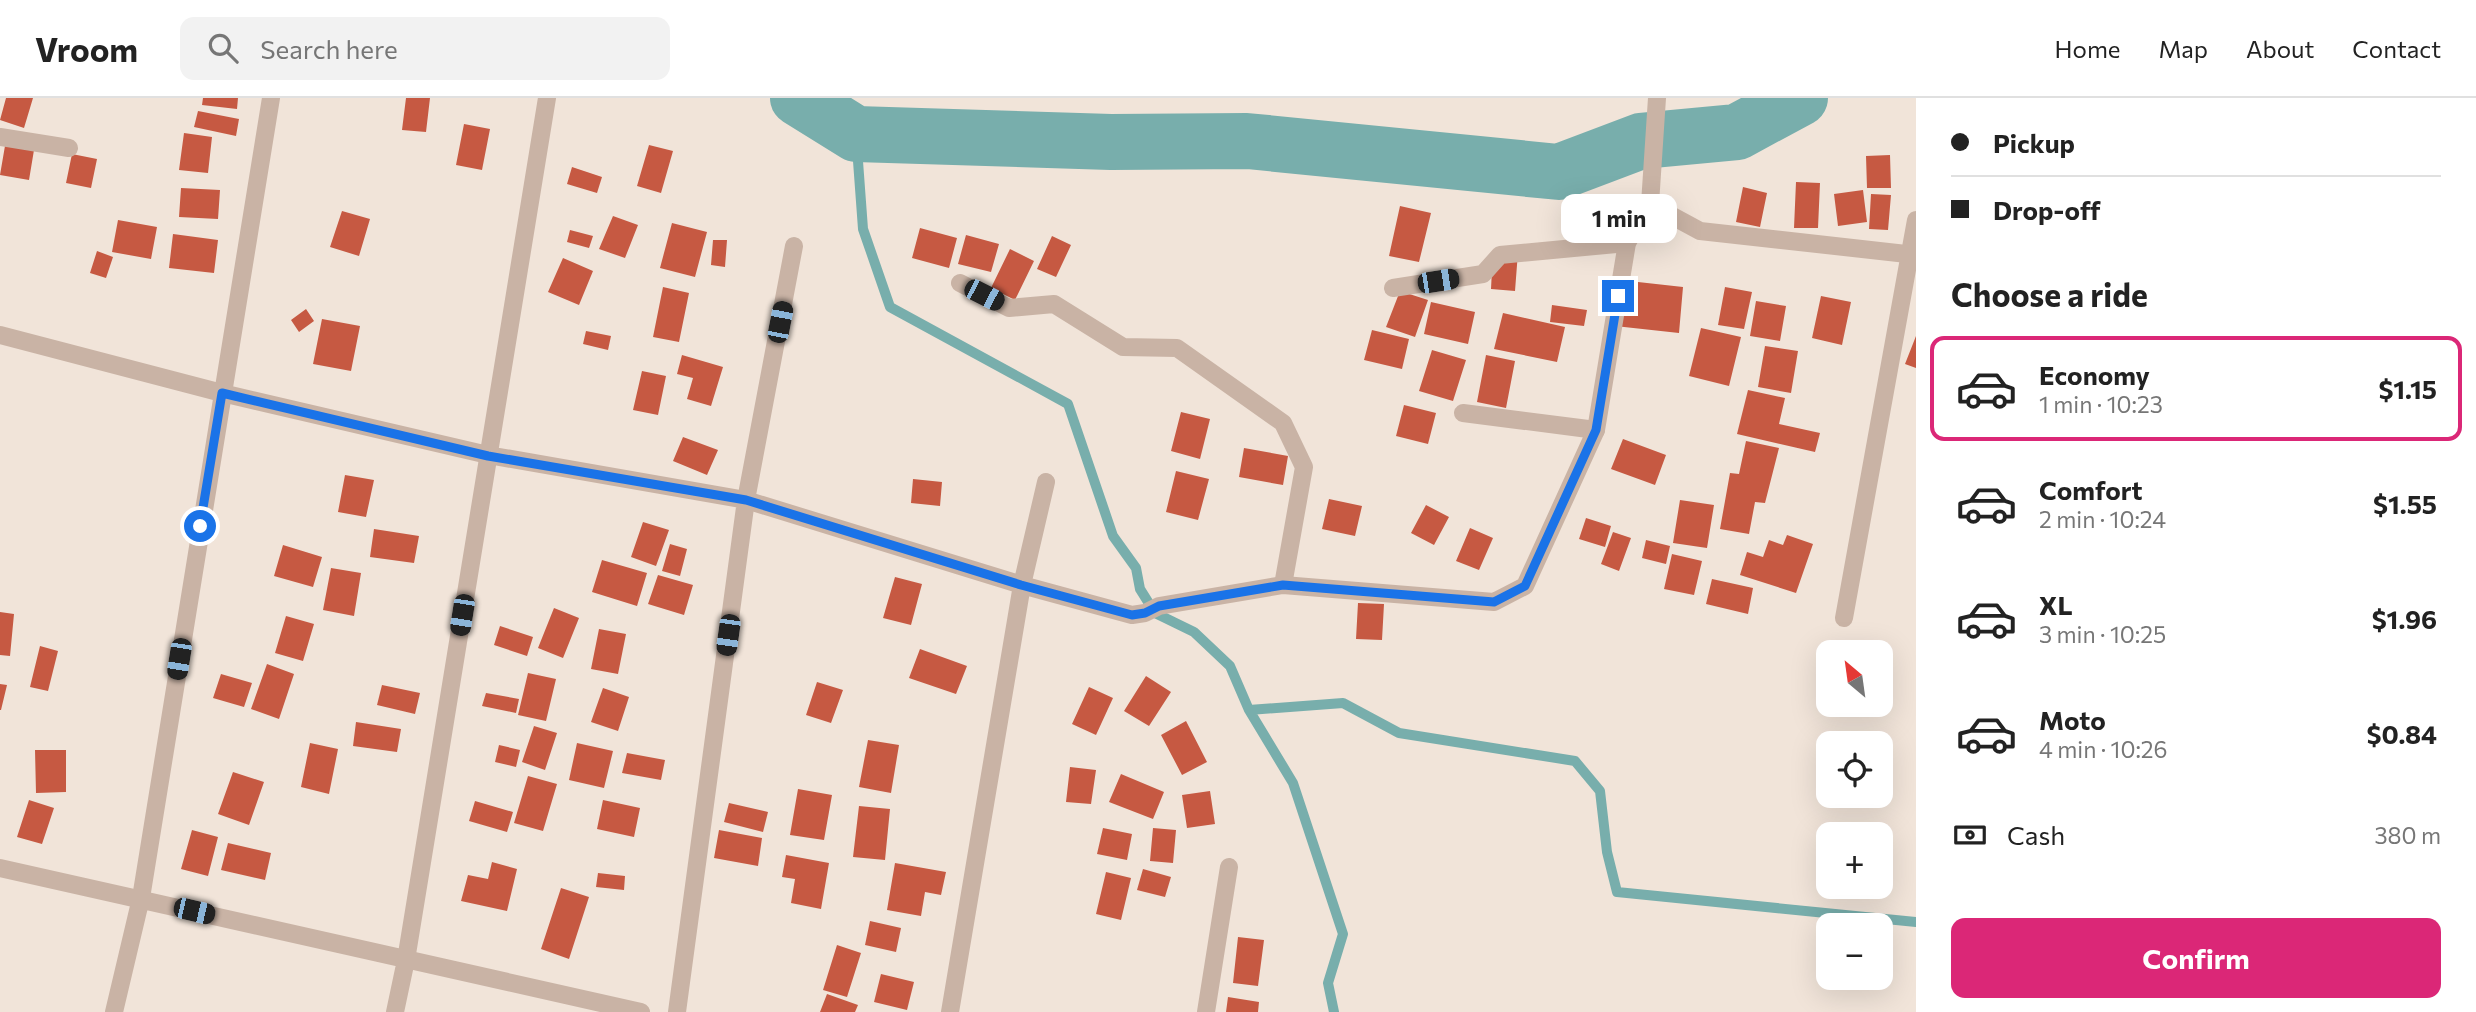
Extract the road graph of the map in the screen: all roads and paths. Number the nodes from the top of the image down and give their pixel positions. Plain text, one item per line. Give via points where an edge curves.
1 (271, 98) edge
2 (547, 98) edge
3 (1657, 104) edge
4 (0, 138) edge
5 (69, 149) dead end
6 (1650, 204) junction
7 (1916, 220) edge
8 (1627, 243) junction
9 (794, 246) dead end
10 (1913, 255) edge
11 (960, 283) dead end
12 (1393, 288) dead end
13 (0, 335) edge
14 (222, 393) junction
15 (1463, 413) dead end
16 (1596, 430) junction
17 (488, 456) junction
18 (1046, 482) dead end
19 (746, 500) junction
20 (1021, 585) junction
21 (1283, 585) junction
22 (1844, 618) dead end
23 (1229, 867) dead end
24 (0, 868) edge
25 (141, 898) junction
26 (406, 960) junction
27 (114, 1012) edge
28 (395, 1012) edge
29 (641, 1012) edge
30 (677, 1012) edge
31 (950, 1012) edge
32 (1206, 1012) edge

1 - 14 street
2 - 17 street
3 - 6 street
4 - 5 street
6 - 8 street
6 - 10 street via 1700,231
7 - 10 street
8 - 12 street via 1500,255 1483,274
8 - 16 street
9 - 19 street
10 - 22 street
11 - 21 street via 1009,308 1054,304 1123,347 1177,348 1283,423 1304,467
13 - 14 street
14 - 17 street
14 - 25 street
15 - 16 street
16 - 21 street via 1525,586 1494,602
17 - 19 street
17 - 26 street
18 - 20 street
19 - 20 street
19 - 30 street
20 - 21 street via 1132,615
20 - 31 street
23 - 32 street
24 - 25 street
25 - 26 street
25 - 27 street
26 - 28 street
26 - 29 street

